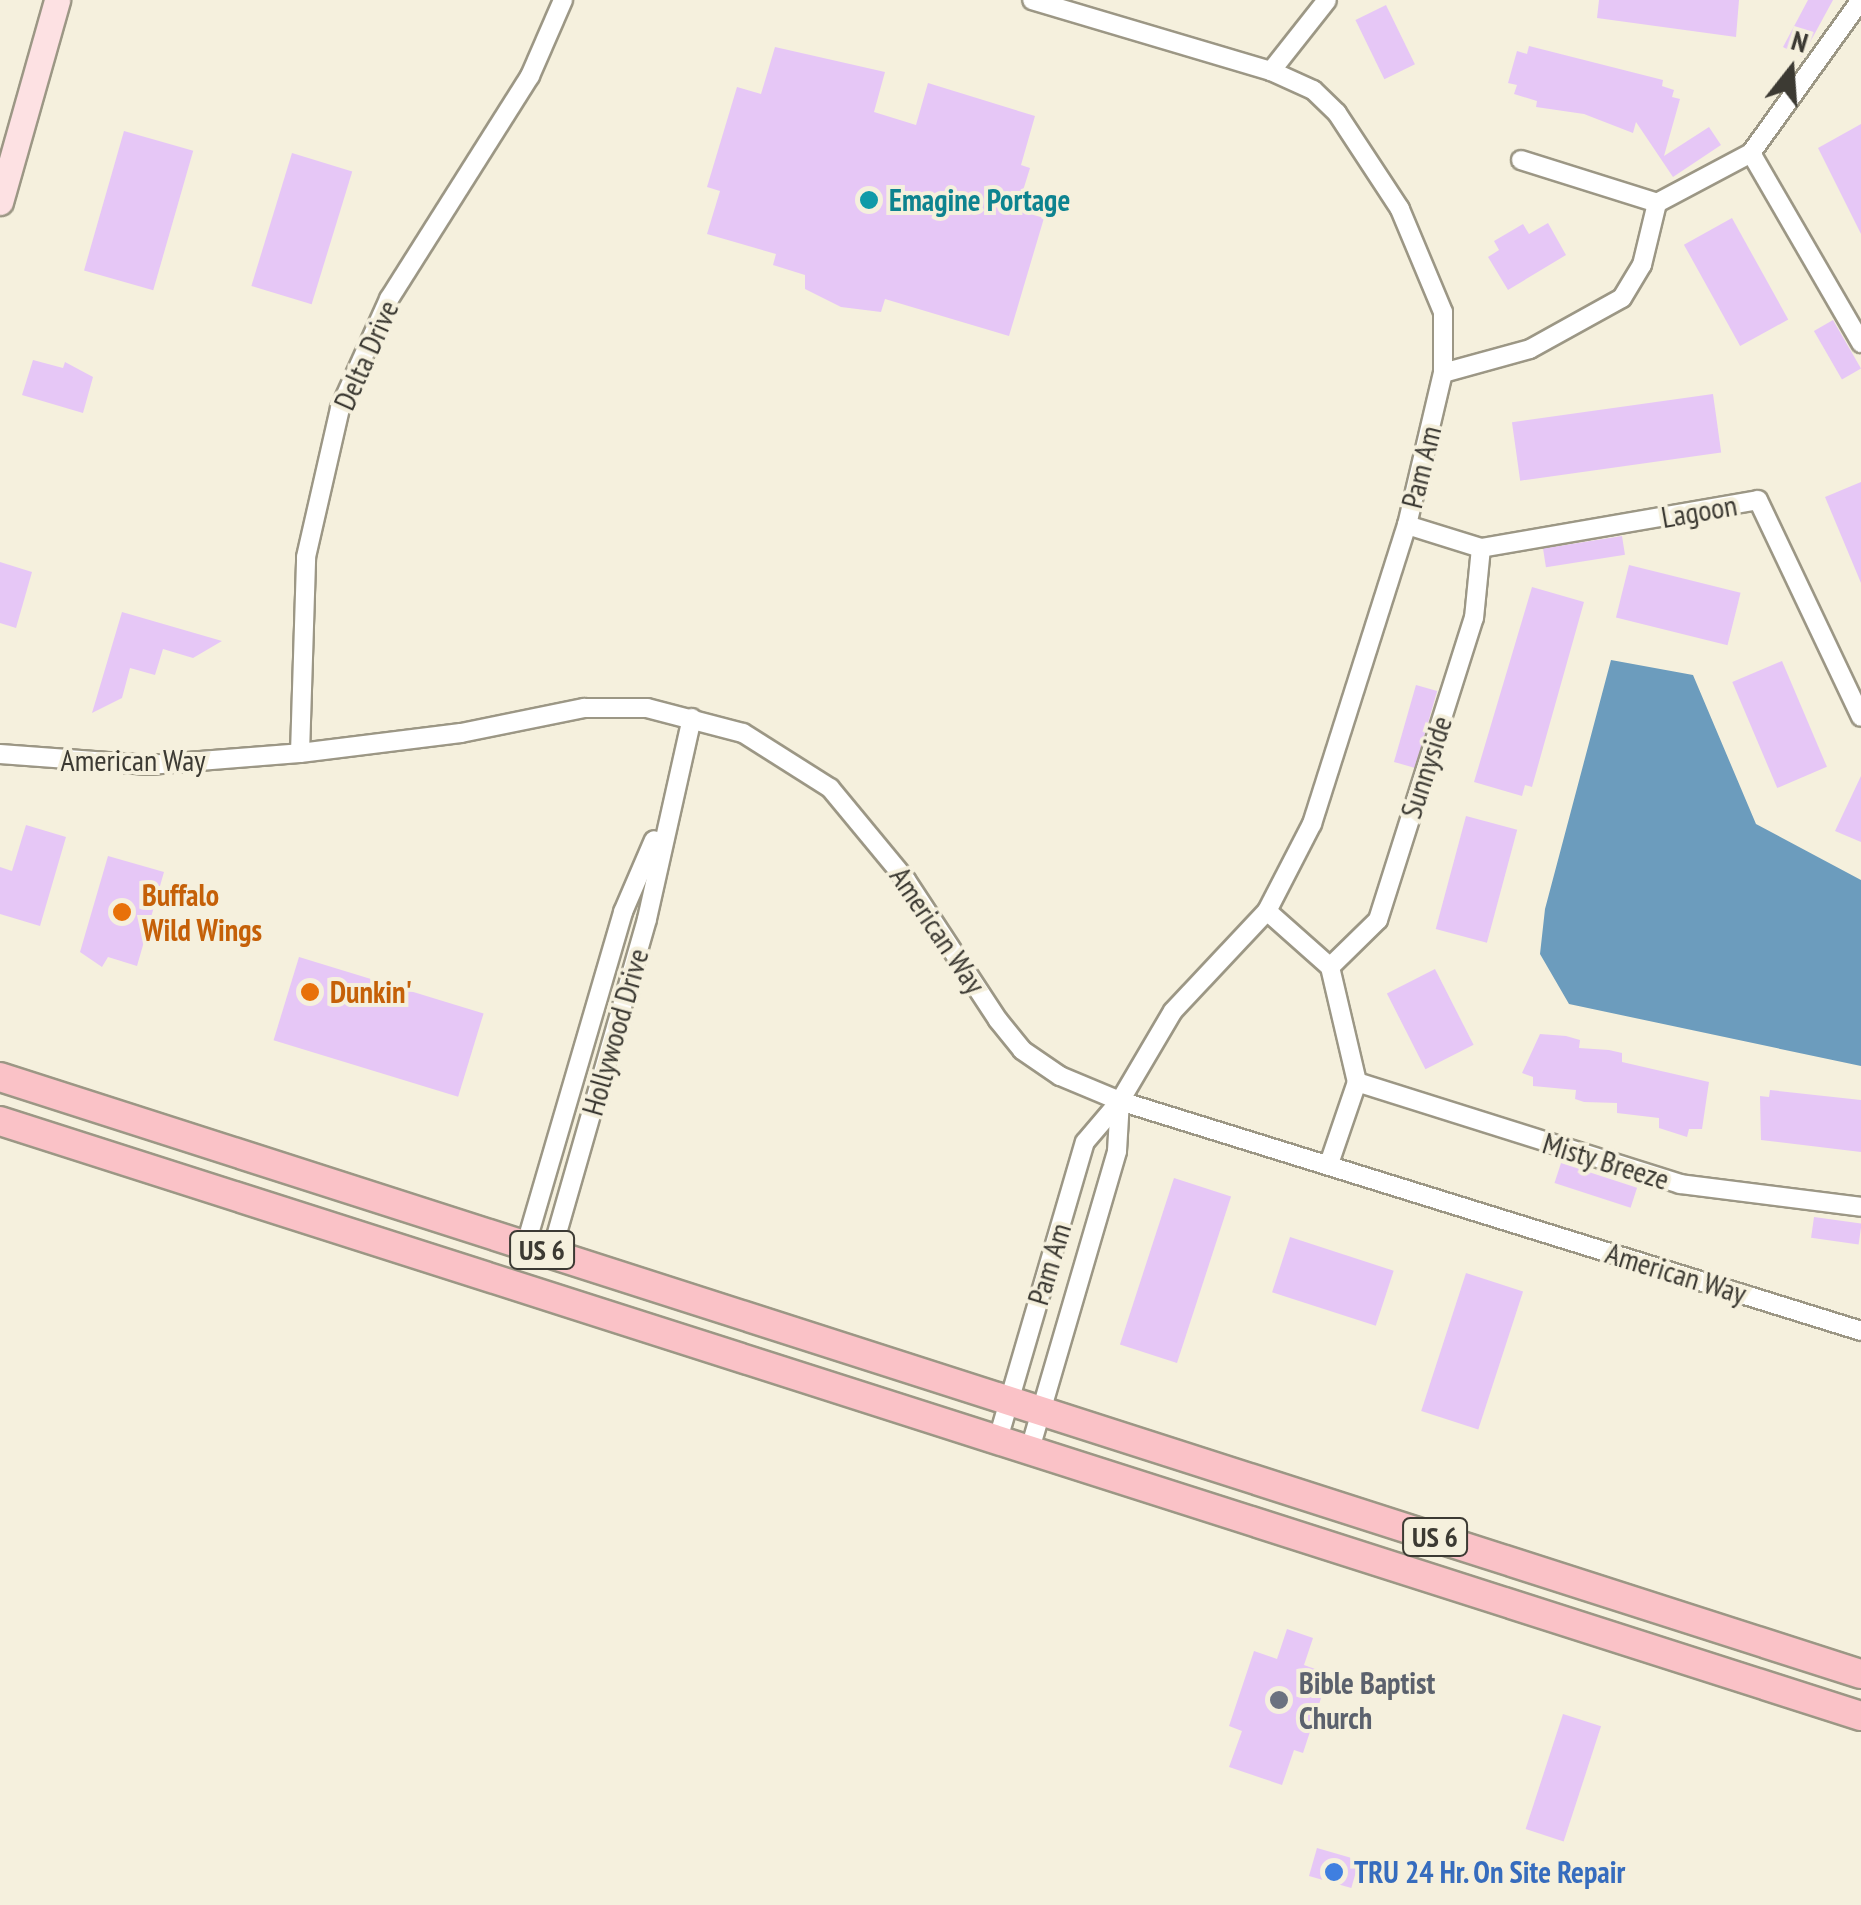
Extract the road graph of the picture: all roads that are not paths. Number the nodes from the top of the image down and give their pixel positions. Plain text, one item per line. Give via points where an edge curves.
1 (57, 0) edge
2 (562, 0) edge
3 (1032, 0) edge
4 (1327, 0) edge
5 (1860, 0) edge
6 (1270, 71) junction
7 (1752, 153) junction
8 (1521, 160) dead end
9 (0, 202) edge
10 (1657, 203) junction
11 (1861, 343) edge
12 (1443, 373) junction
13 (1406, 525) junction
14 (1481, 548) junction
15 (1861, 717) edge
16 (692, 718) junction
17 (0, 754) edge
18 (300, 754) junction
19 (667, 808) junction
20 (1268, 911) junction
21 (1330, 967) junction
22 (0, 1077) edge
23 (1357, 1082) junction
24 (1120, 1101) junction
25 (0, 1121) edge
26 (1328, 1164) junction
27 (1861, 1208) edge
28 (539, 1249) junction
29 (1861, 1330) edge
30 (1009, 1400) junction
31 (1041, 1410) junction
32 (998, 1439) junction
33 (1030, 1449) junction
34 (1861, 1674) edge
35 (1861, 1716) edge

1 - 9 main road
2 - 18 street, Delta Drive via 530,76 389,299 340,408 306,557
3 - 6 street, Pam Am
4 - 6 street
5 - 7 street
6 - 12 street, Pam Am via 1313,90 1338,112 1400,210 1444,312
7 - 10 street
7 - 11 street
8 - 10 street
10 - 12 street via 1642,265 1622,298 1530,348
12 - 13 street, Pam Am
13 - 14 street, Lagoon
13 - 20 street, Pam Am via 1312,824
14 - 15 street, Lagoon via 1758,500
14 - 21 street, Sunnyside via 1474,618 1378,920
16 - 18 street, American Way via 647,708 584,708 445,736
16 - 19 street, Hollywood Drive
16 - 24 street, American Way via 743,733 830,788 906,880 1022,1050 1060,1076
17 - 18 street, American Way via 149,764
19 - 28 street, Hollywood Drive via 647,919
19 - 28 street, Hollywood Drive via 623,912
20 - 21 street
20 - 24 street, Pam Am via 1172,1012
21 - 23 street
22 - 28 main road, US 6 / US 6
23 - 26 street
23 - 27 street, Misty Breeze via 1680,1184
24 - 26 street, American Way
24 - 30 street, Pam Am via 1085,1142
24 - 31 street, Pam Am via 1117,1151
25 - 32 main road, US 6
26 - 29 street, American Way
28 - 30 main road, US 6 / US 6
30 - 31 main road, US 6
30 - 32 street, Pam Am
31 - 33 street, Pam Am
31 - 34 main road, US 6
32 - 33 main road, US 6
33 - 35 main road, US 6

